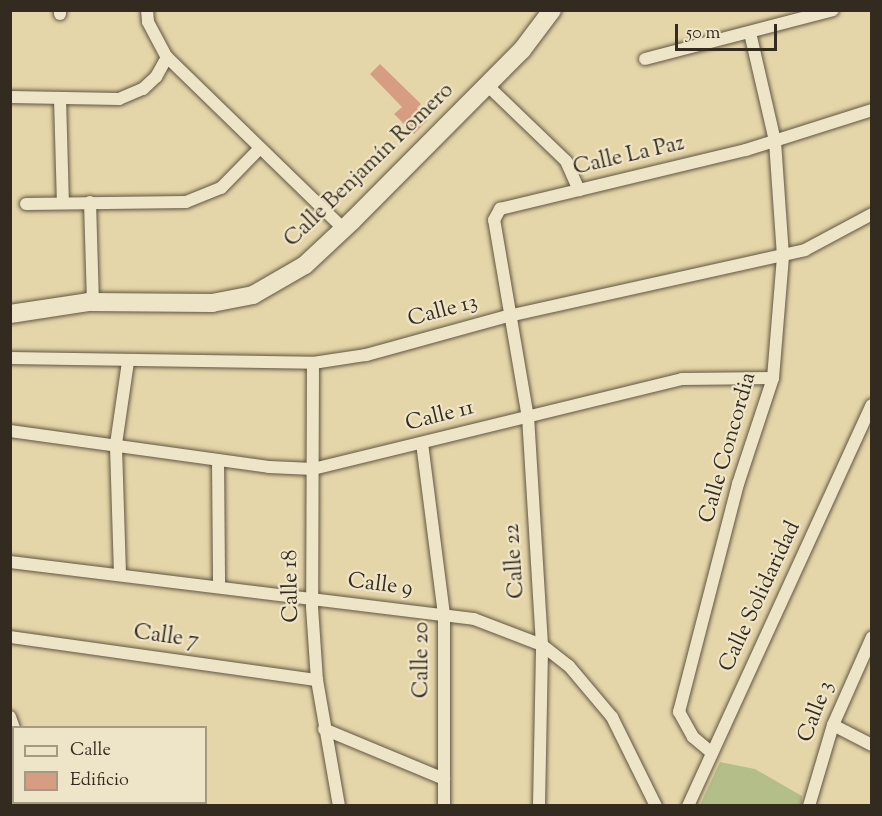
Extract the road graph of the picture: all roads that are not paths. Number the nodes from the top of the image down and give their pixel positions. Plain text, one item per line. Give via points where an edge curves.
1 (147, 10) edge
2 (552, 10) edge
3 (833, 10) edge
4 (750, 33) junction
5 (167, 57) junction
6 (645, 59) dead end
7 (487, 86) junction
8 (10, 98) edge
9 (60, 98) junction
10 (872, 110) edge
11 (776, 141) junction
12 (259, 149) junction
13 (579, 190) junction
14 (90, 202) junction
15 (63, 203) junction
16 (26, 204) dead end
17 (872, 214) edge
18 (344, 229) junction
19 (783, 256) junction
20 (93, 302) junction
21 (10, 314) edge
22 (508, 316) junction
23 (10, 358) edge
24 (129, 362) junction
25 (313, 363) junction
26 (773, 378) junction
27 (872, 405) edge
28 (528, 418) junction
29 (10, 431) edge
30 (422, 443) junction
31 (116, 444) junction
32 (218, 460) junction
33 (313, 469) junction
34 (10, 562) edge
35 (120, 574) junction
36 (219, 587) junction
37 (312, 599) junction
38 (444, 615) junction
39 (872, 636) edge
40 (10, 637) edge
41 (542, 645) junction
42 (868, 654) edge
43 (317, 680) junction
44 (833, 725) junction
45 (324, 729) junction
46 (872, 745) edge
47 (712, 753) junction
48 (444, 779) junction
49 (10, 804) edge
50 (444, 805) edge
51 (19, 806) edge
52 (339, 806) edge
53 (539, 806) edge
54 (656, 806) edge
55 (688, 806) edge
56 (809, 806) edge

1 - 5 street via 148,22
2 - 7 street, Calle Benjamín Romero via 522,51
3 - 4 street
4 - 6 street
4 - 11 street, Calle Concordia
5 - 9 street via 156,77 143,89 119,99
5 - 12 street
7 - 13 street via 566,161
7 - 18 street, Calle Benjamín Romero
8 - 9 street
9 - 15 street
10 - 11 street, Calle La Paz
11 - 13 street, Calle La Paz
11 - 19 street, Calle Concordia
12 - 14 street via 237,176 203,197 186,202
12 - 18 street
13 - 22 street, Calle La Paz via 500,209 494,220
14 - 15 street
14 - 20 street
15 - 16 street
17 - 19 street, Calle 13 via 806,250
18 - 20 street, Calle Benjamín Romero via 305,265 252,295 212,303
19 - 22 street, Calle 13
19 - 26 street, Calle Concordia
20 - 21 street, Calle Benjamín Romero
22 - 25 street, Calle 13 via 366,355
22 - 28 street, Calle 22
23 - 24 street, Calle 13
24 - 25 street, Calle 13
24 - 31 street
25 - 33 street, Calle 18
26 - 28 street, Calle 11 via 682,379
26 - 47 street, Calle Concordia via 738,484 680,712 693,737
27 - 47 street, Calle Solidaridad
28 - 30 street, Calle 11
28 - 41 street, Calle 22
29 - 31 street, Calle 11
30 - 33 street, Calle 11
30 - 38 street, Calle 20
31 - 32 street, Calle 11
31 - 35 street
32 - 33 street, Calle 11
32 - 36 street
33 - 37 street, Calle 18
34 - 35 street, Calle 9
35 - 36 street, Calle 9
36 - 37 street, Calle 9
37 - 38 street, Calle 9
37 - 43 street, Calle 18
38 - 41 street, Calle 9 via 474,619
38 - 48 street, Calle 20
39 - 42 street, Calle 3
40 - 43 street, Calle 7
41 - 53 street, Calle 22
41 - 54 street, Calle 9 via 569,666 612,717
42 - 44 street, Calle 3
43 - 45 street, Calle 18
44 - 46 street
44 - 56 street, Calle 3
45 - 48 street
45 - 52 street, Calle 18
47 - 55 street, Calle Solidaridad
48 - 50 street, Calle 20
49 - 51 street

